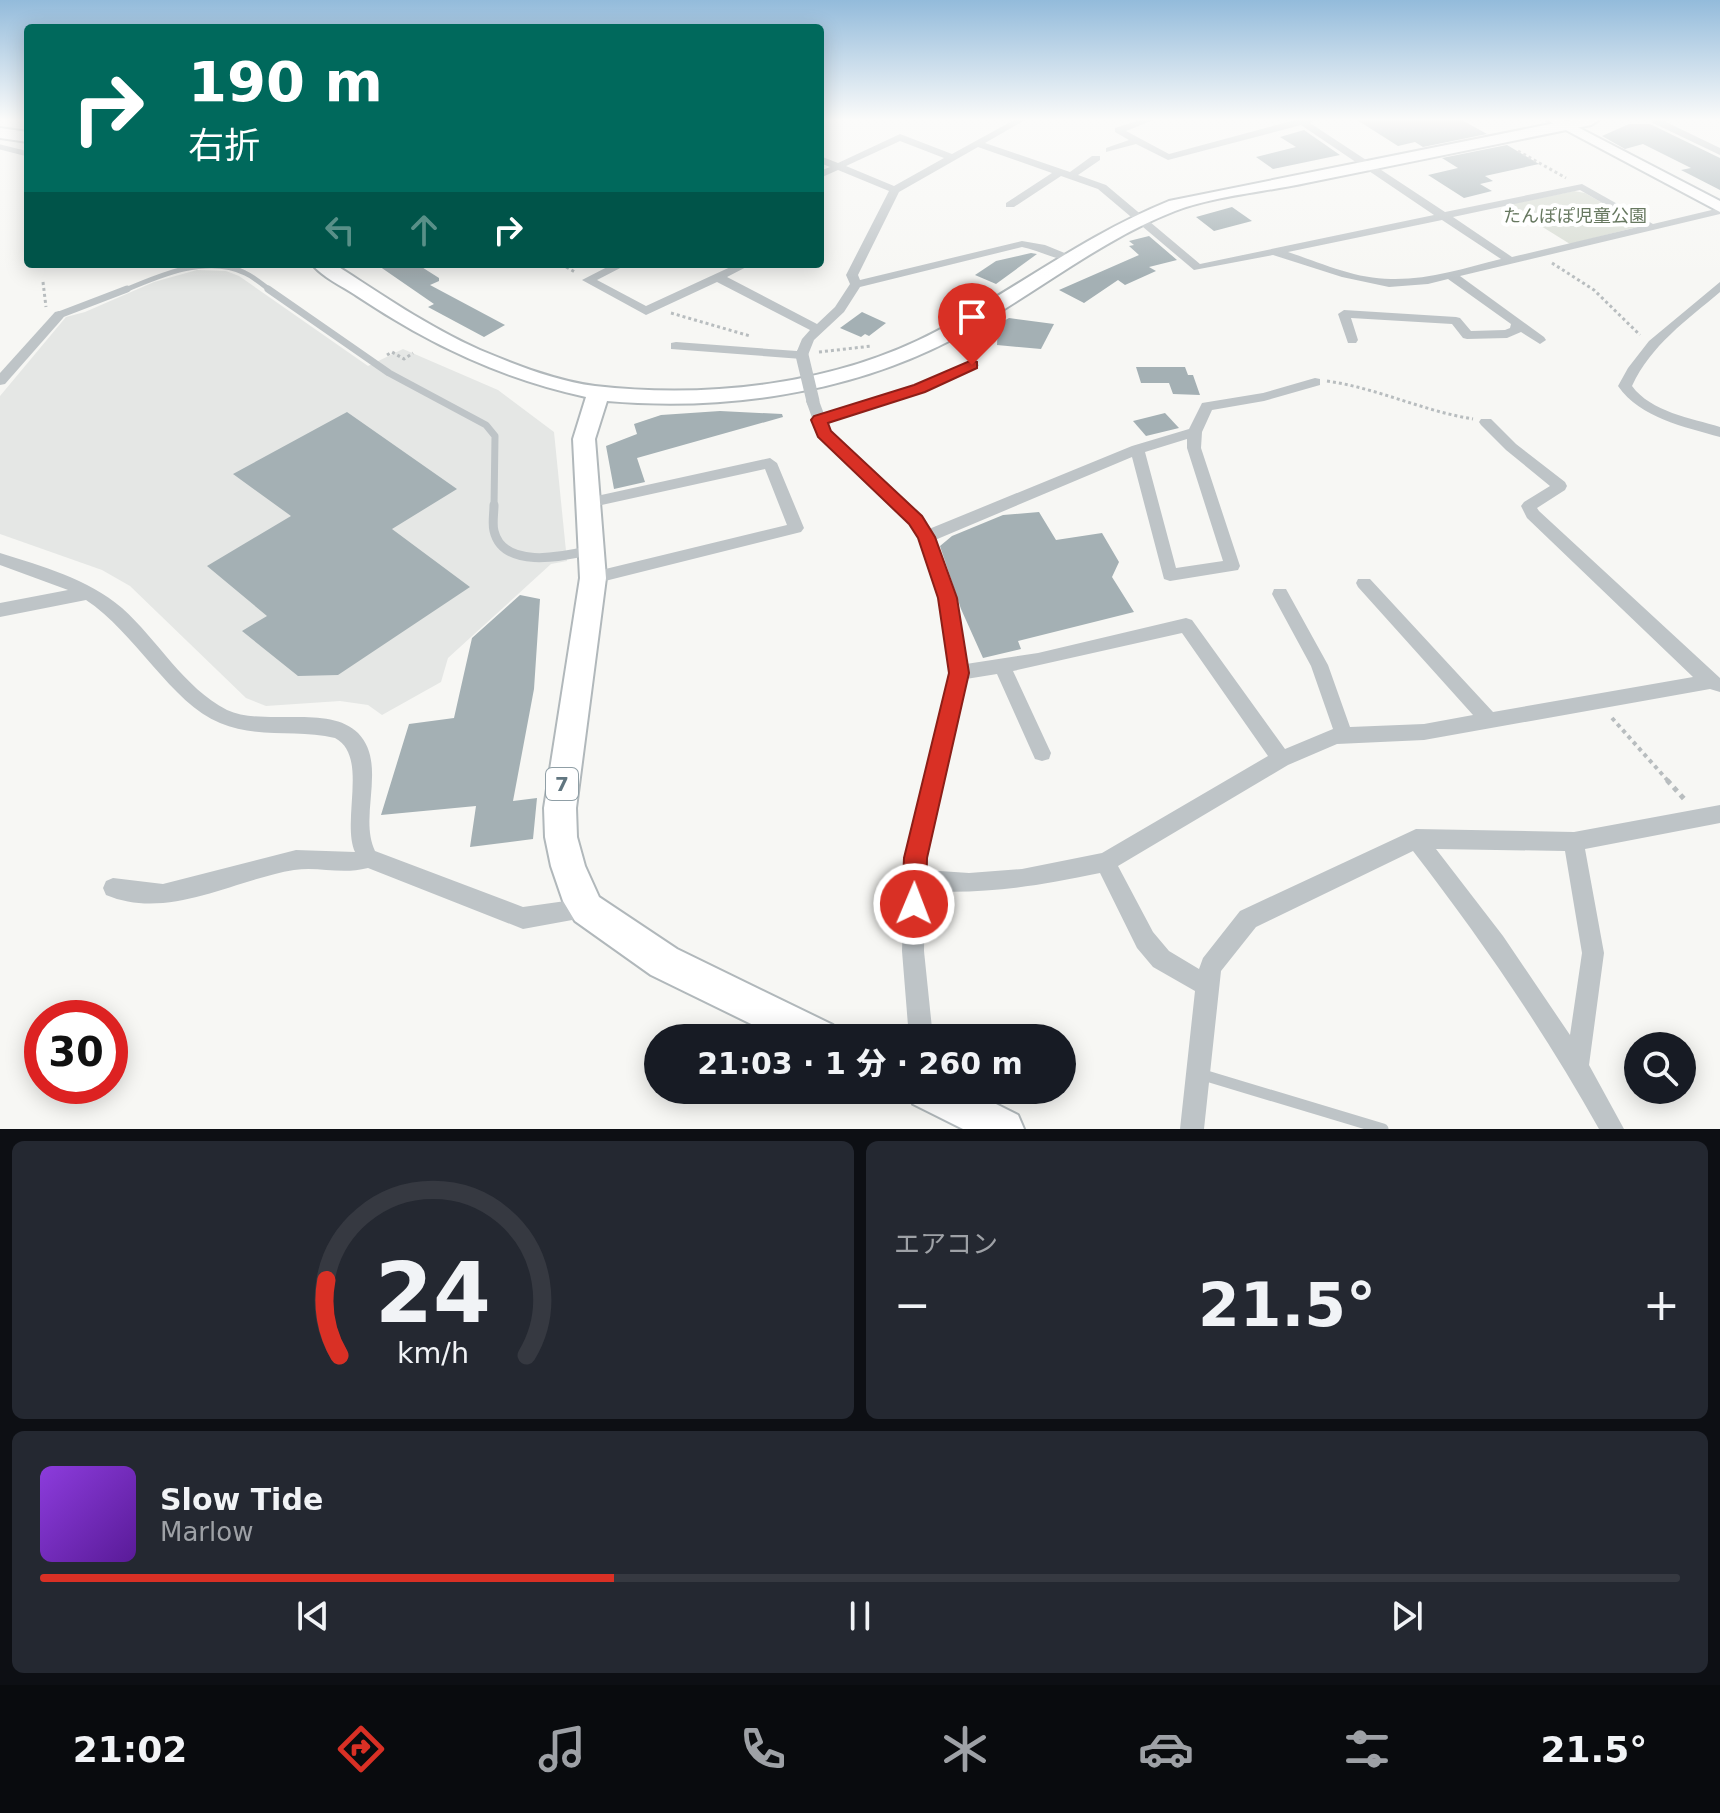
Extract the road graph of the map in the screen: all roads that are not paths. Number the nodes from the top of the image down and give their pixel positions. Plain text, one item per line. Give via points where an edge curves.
1 (852, 173) edge
2 (926, 173) edge
3 (1061, 173) edge
4 (1327, 173) edge
5 (1376, 173) edge
6 (1653, 173) edge
7 (1065, 174) junction
8 (895, 190) junction
9 (1010, 205) dead end
10 (1720, 209) edge
11 (1442, 216) junction
12 (1141, 217) junction
13 (1651, 227) junction
14 (1274, 251) junction
15 (1068, 258) junction
16 (1511, 261) junction
17 (188, 268) edge
18 (233, 268) edge
19 (328, 268) edge
20 (614, 268) edge
21 (738, 268) edge
22 (1451, 275) junction
23 (719, 278) junction
24 (856, 284) junction
25 (1720, 286) edge
26 (59, 315) joint
27 (1517, 323) junction
28 (818, 329) junction
29 (1352, 340) dead end
30 (1540, 340) dead end
31 (676, 346) dead end
32 (802, 355) junction
33 (972, 365) dead end
34 (0, 381) edge
35 (1315, 382) road end
36 (599, 392) junction
37 (819, 420) junction
38 (1486, 422) road end
39 (1195, 432) junction
40 (1720, 432) edge
41 (1137, 449) junction
42 (588, 503) junction
43 (926, 537) junction
44 (0, 559) edge
45 (592, 564) junction
46 (1364, 583) dead end
47 (89, 593) junction
48 (1280, 594) dead end
49 (0, 610) edge
50 (1002, 666) junction
51 (959, 673) junction
52 (1715, 684) edge
53 (1490, 721) junction
54 (1344, 735) junction
55 (1042, 753) dead end
56 (1281, 759) junction
57 (1710, 816) edge
58 (1416, 839) junction
59 (1574, 842) junction
60 (368, 858) junction
61 (1105, 862) junction
62 (914, 880) junction
63 (113, 888) dead end
64 (587, 909) junction
65 (1207, 985) junction
66 (791, 1024) edge
67 (920, 1024) edge
68 (1577, 1065) junction
69 (1199, 1074) junction
70 (945, 1104) edge
71 (965, 1119) edge
72 (1004, 1129) edge
73 (1192, 1129) edge
74 (1383, 1129) edge
75 (1612, 1129) edge

1 - 8 street
2 - 8 street
3 - 7 street
4 - 12 main road
5 - 11 street
6 - 10 street
7 - 9 street
7 - 12 street via 1102,187
8 - 24 street via 852,275
10 - 13 street
11 - 13 street via 1582,187
11 - 14 street
11 - 16 street
12 - 14 street via 1198,268
12 - 15 main road
13 - 16 street
14 - 22 street via 1389,283
15 - 24 street via 1022,244
15 - 36 main road via 944,335 865,367 735,394
16 - 22 street
17 - 26 lane
18 - 45 lane via 389,373 486,425 495,436 494,531 502,544 525,556 570,556
19 - 36 main road via 469,353 553,383
20 - 23 street via 588,280 646,311
21 - 23 street
22 - 27 street
23 - 28 street
24 - 28 street
25 - 40 street via 1632,366 1625,386 1655,409
26 - 34 street
27 - 29 street via 1507,334 1467,335 1456,321 1344,314
27 - 30 street
28 - 32 street
31 - 32 street
32 - 37 street, bridge
33 - 37 street via 906,393
35 - 39 street via 1207,406
36 - 42 main road, 7 via 584,439
37 - 43 street via 824,434 916,520
38 - 52 street via 1560,486 1529,506 1532,514
39 - 41 street
39 - 41 street via 1194,448 1232,566 1170,575
41 - 43 street
42 - 45 main road, 7
42 - 45 street via 770,463 796,528
43 - 51 street via 948,598
44 - 47 street
45 - 64 main road, 7 via 560,808 568,866
46 - 53 street
47 - 49 street
47 - 60 street via 222,716 254,725 334,729 350,736 361,766 361,842
48 - 54 street via 1319,665
50 - 51 street
50 - 55 street
50 - 56 street via 1186,625
51 - 62 street
52 - 53 street
53 - 54 street via 1424,732
54 - 56 street
56 - 61 street
57 - 59 street
58 - 59 street
58 - 65 street via 1248,919 1211,966
58 - 68 street via 1514,969
59 - 68 street via 1593,953
60 - 63 street via 348,863 296,860 163,894
60 - 64 street via 523,918
61 - 62 street via 1022,879
61 - 65 street via 1145,940 1161,959
62 - 67 street
64 - 66 main road via 664,962
65 - 69 street
68 - 75 street
69 - 73 street
69 - 74 lane
70 - 71 main road
71 - 72 main road

